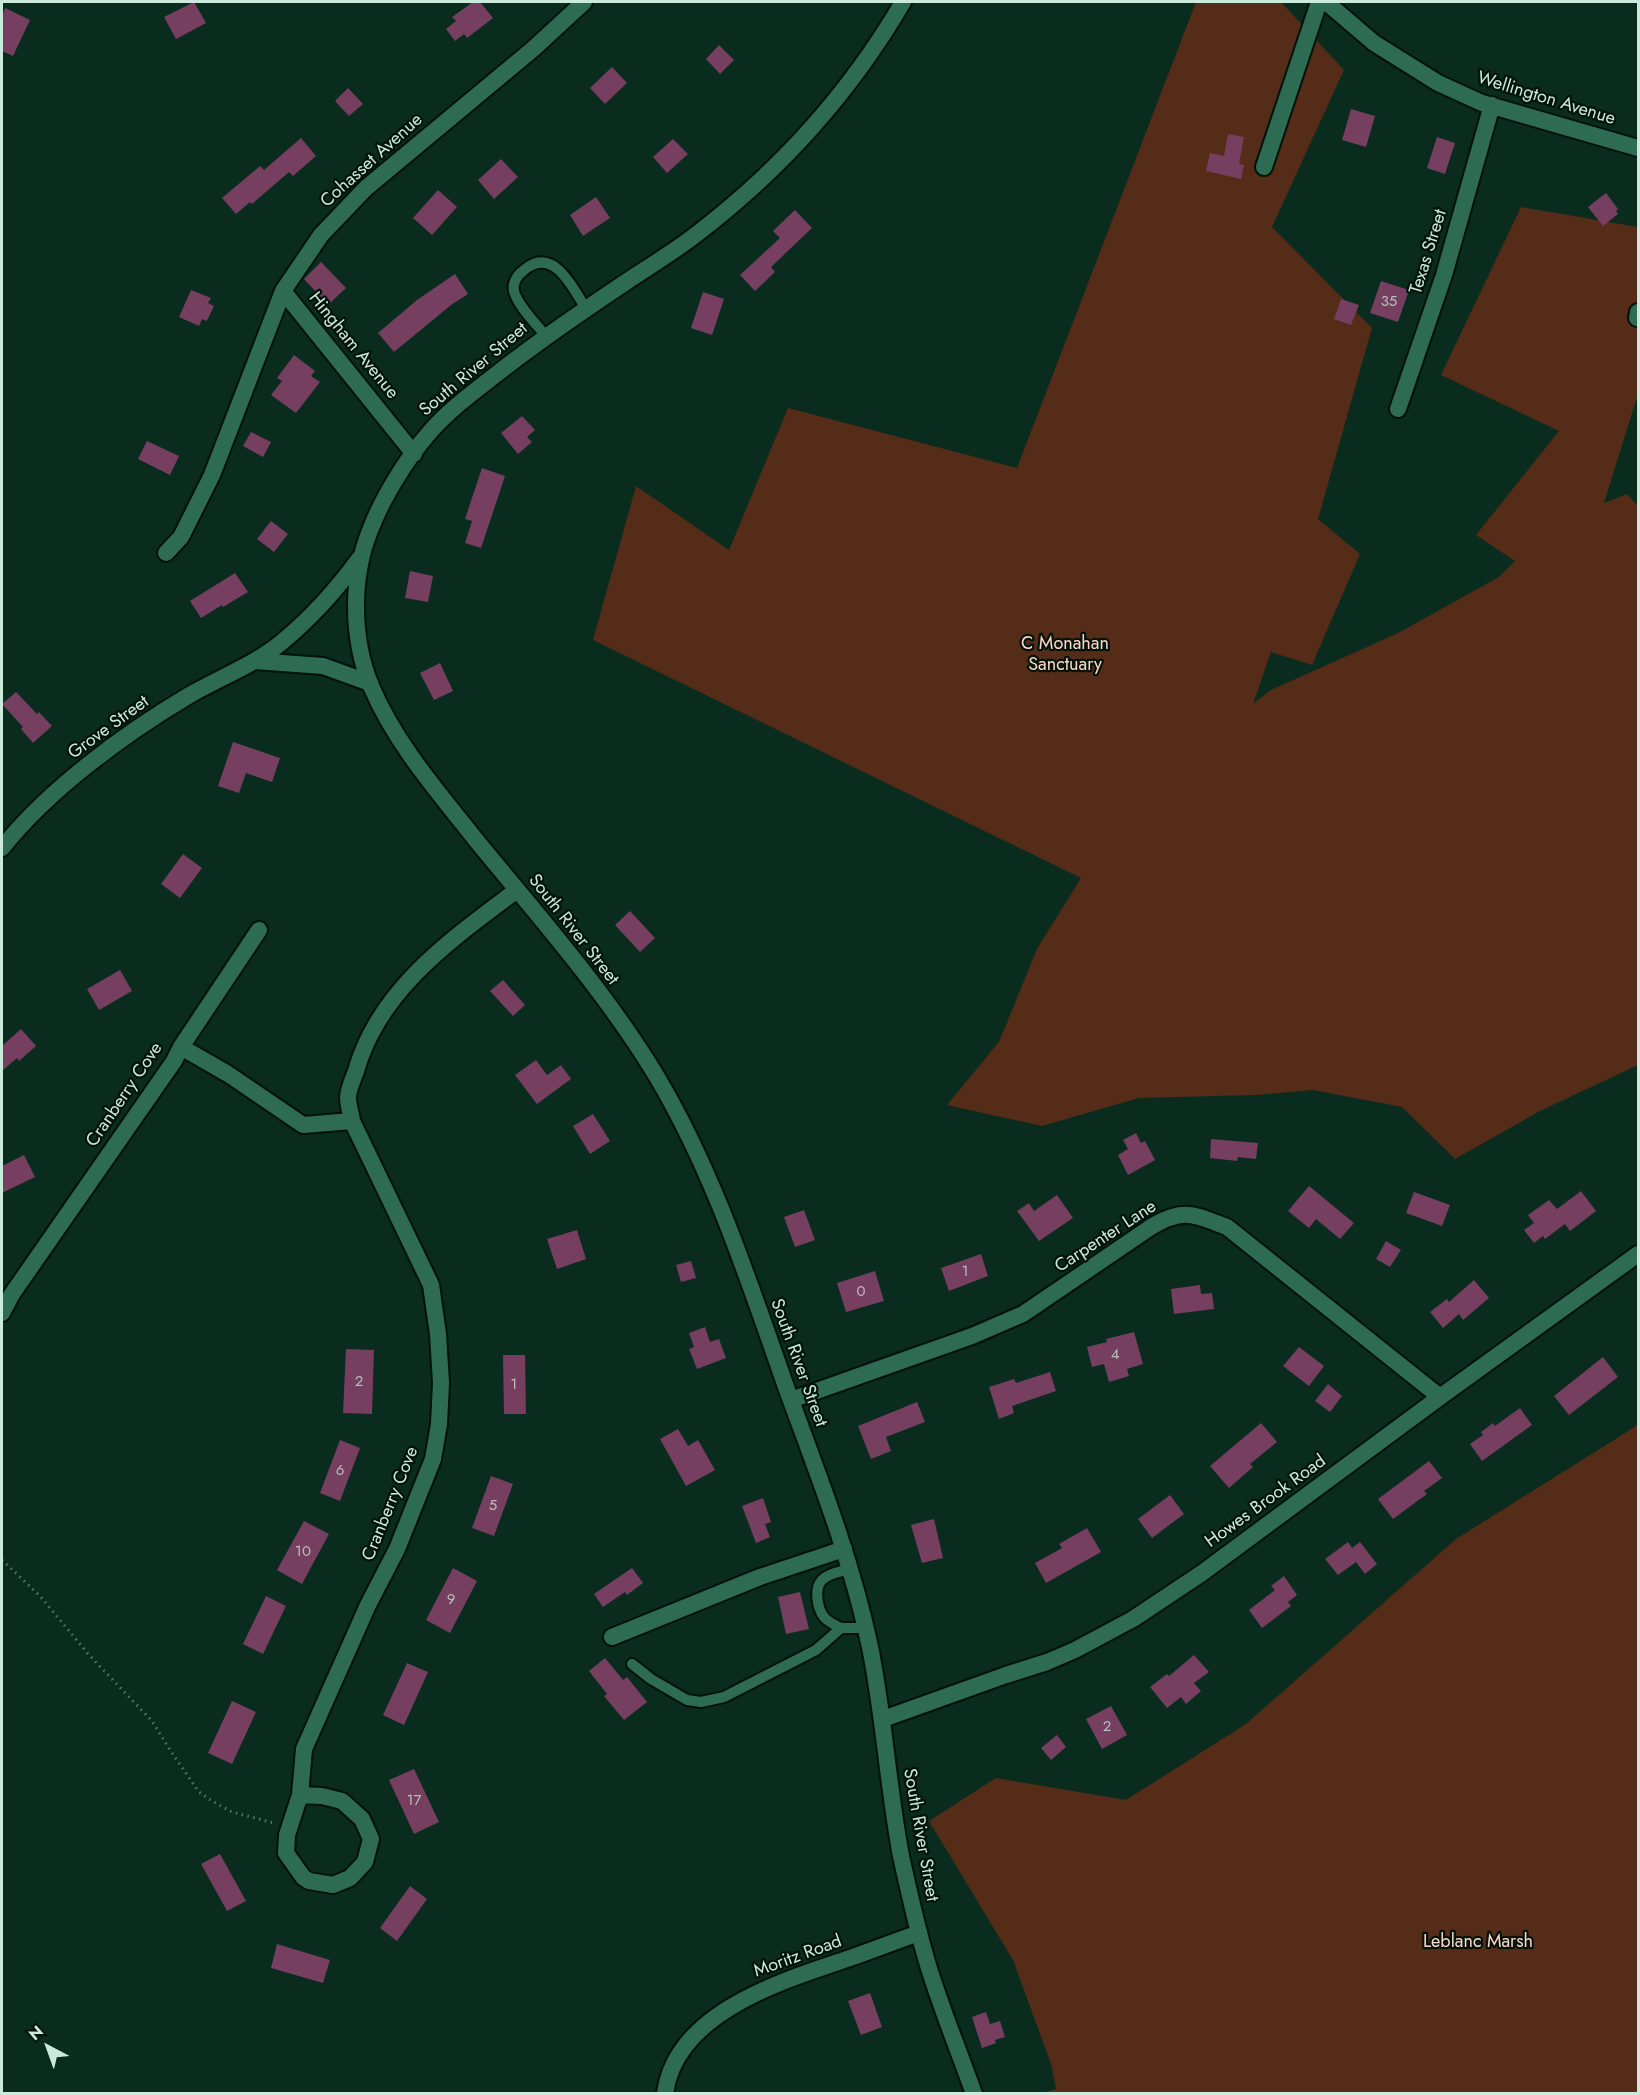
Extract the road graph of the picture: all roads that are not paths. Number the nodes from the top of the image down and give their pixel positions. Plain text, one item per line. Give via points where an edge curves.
1 (584, 2) edge
2 (903, 2) edge
3 (1319, 2) edge
4 (1326, 2) edge
5 (1492, 105) junction
6 (1638, 148) edge
7 (1264, 167) dead end
8 (283, 291) junction
9 (586, 309) junction
10 (546, 336) junction
11 (1398, 409) dead end
12 (414, 453) junction
13 (166, 553) dead end
14 (359, 559) junction
15 (255, 661) junction
16 (370, 683) junction
17 (2, 848) edge
18 (517, 890) junction
19 (259, 930) dead end
20 (181, 1047) junction
21 (352, 1120) junction
22 (1638, 1254) edge
23 (2, 1313) edge
24 (1440, 1397) junction
25 (791, 1400) junction
26 (844, 1549) junction
27 (849, 1569) junction
28 (840, 1628) junction
29 (865, 1628) junction
30 (612, 1637) dead end
31 (632, 1664) dead end
32 (883, 1719) junction
33 (300, 1795) junction
34 (919, 1933) junction
35 (666, 2094) edge
36 (974, 2094) edge

1 - 8 street, Cohasset Avenue via 366,189 321,235
2 - 9 street, South River Street via 874,48 789,153 691,239
3 - 7 street
4 - 5 street, Wellington Avenue via 1374,43 1438,83
5 - 6 street, Wellington Avenue
5 - 11 street, Texas Street via 1444,275
8 - 12 street, Hingham Avenue
8 - 13 street, Cohasset Avenue via 212,475 181,537
9 - 10 street, South River Street
9 - 10 lane via 559,269 549,263 536,263 522,271 513,290
10 - 12 street, South River Street via 457,406 429,432
12 - 14 street, South River Street via 373,521
14 - 15 street, Grove Street via 301,625
14 - 16 street, South River Street via 356,596 360,648
15 - 16 street via 323,666
15 - 17 street, Grove Street via 188,696 115,745 32,813
16 - 18 street, South River Street via 389,723 422,771
18 - 21 street, Cranberry Cove via 433,955 399,990 368,1038 359,1060 348,1097
18 - 25 street, South River Street via 627,1030 658,1079 702,1164
19 - 20 street, Cranberry Cove
20 - 21 street, Cranberry Cove via 303,1125
20 - 23 street, Cranberry Cove
21 - 33 street, Cranberry Cove via 431,1285 440,1364 439,1424 433,1459 397,1549 304,1749
22 - 24 street, Howes Brook Road
24 - 25 street, Carpenter Lane via 1227,1227 1201,1216 1185,1215 1168,1217 1023,1314
24 - 32 street, Howes Brook Road via 1202,1573 1133,1619 1047,1662
25 - 26 street, South River Street
26 - 27 street, South River Street
26 - 30 street via 760,1577
27 - 28 lane via 828,1575 820,1582 817,1593 823,1616
27 - 29 street, South River Street
28 - 29 lane
28 - 31 lane via 816,1650 723,1697 701,1702 687,1700
29 - 32 street, South River Street
32 - 34 street, South River Street via 892,1799
33 - 33 street, Cranberry Cove via 342,1801 362,1819 371,1839 365,1862 350,1878 333,1885 309,1881 286,1854 289,1827
34 - 35 street, Moritz Road via 782,1981 730,2008 689,2041 676,2057
34 - 36 street, South River Street

